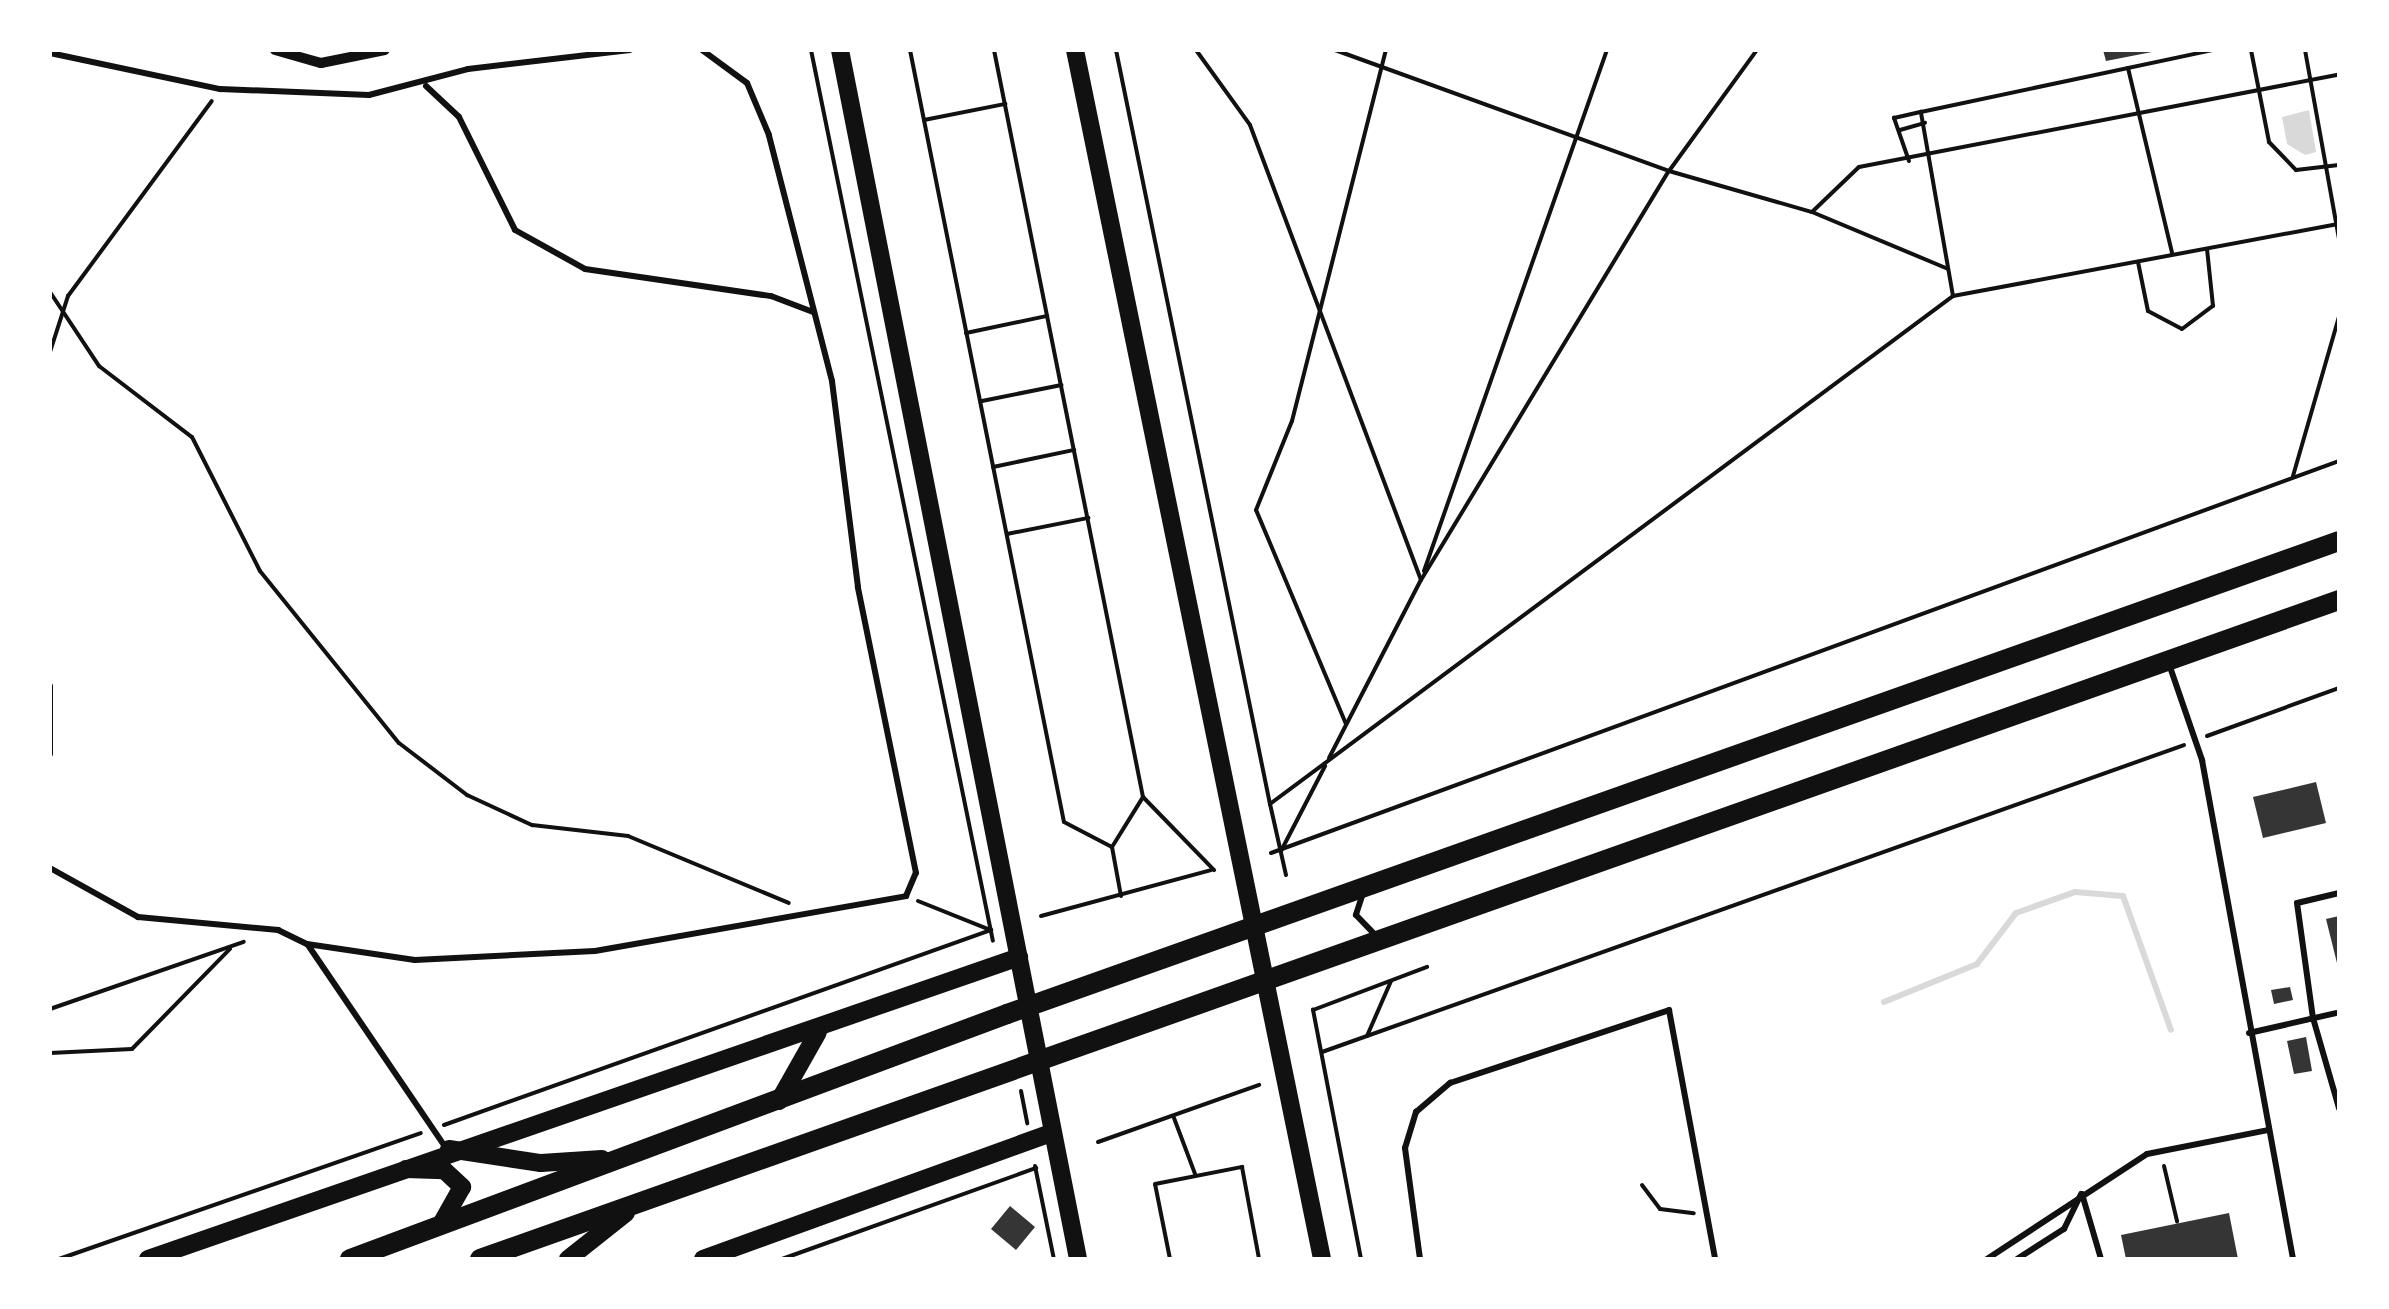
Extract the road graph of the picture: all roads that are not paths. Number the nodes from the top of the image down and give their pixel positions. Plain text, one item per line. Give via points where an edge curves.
1 (275, 50) edge
2 (381, 50) edge
3 (630, 50) edge
4 (702, 50) edge
5 (840, 50) edge
6 (1076, 50) edge
7 (50, 52) edge
8 (426, 86) junction
9 (814, 313) junction
10 (2339, 542) edge
11 (2339, 600) edge
12 (2168, 661) junction
13 (50, 686) edge
14 (51, 715) edge
15 (50, 754) edge
16 (50, 868) edge
17 (1375, 882) junction
18 (2339, 893) edge
19 (1260, 923) junction
20 (1396, 936) junction
21 (308, 944) junction
22 (1020, 957) junction
23 (1268, 982) junction
24 (1029, 1006) junction
25 (2336, 1012) dead end
26 (2314, 1018) junction
27 (818, 1032) junction
28 (2249, 1033) junction
29 (1036, 1061) junction
30 (779, 1101) junction
31 (2339, 1108) edge
32 (2268, 1130) junction
33 (1052, 1133) junction
34 (446, 1148) junction
35 (622, 1157) junction
36 (396, 1169) junction
37 (2082, 1193) junction
38 (646, 1199) junction
39 (439, 1228) junction
40 (148, 1259) edge
41 (350, 1259) edge
42 (480, 1259) edge
43 (568, 1259) edge
44 (703, 1259) edge
45 (1078, 1259) edge
46 (1322, 1259) edge
47 (1420, 1259) edge
48 (1715, 1259) edge
49 (1987, 1259) edge
50 (2017, 1259) edge
51 (2101, 1259) edge
52 (2293, 1259) edge

1 - 2 street via 322,63
3 - 8 lane via 468,69
4 - 9 lane via 747,83
5 - 22 main road
6 - 19 main road
7 - 8 lane via 220,89 369,95
8 - 9 lane via 459,117 515,230 585,270 770,296
9 - 21 lane via 916,873 906,896 820,918 594,950 415,960
10 - 17 main road
11 - 12 main road
12 - 20 main road
12 - 28 lane via 2195,741
13 - 14 lane
14 - 15 lane
16 - 21 lane via 138,917 278,930
17 - 19 main road
17 - 20 lane via 1356,915 1368,932
18 - 26 lane via 2297,903
19 - 23 main road
19 - 24 main road
20 - 23 main road
21 - 34 lane
22 - 24 main road
22 - 27 main road
23 - 29 main road
23 - 46 main road
24 - 29 main road
24 - 30 main road
25 - 26 lane
26 - 28 lane
26 - 31 lane
27 - 30 main road
27 - 34 main road
28 - 32 lane
29 - 33 main road
29 - 38 main road
30 - 35 main road
32 - 37 lane via 2161,1152
32 - 52 lane
33 - 44 main road
33 - 45 main road
34 - 35 main road via 541,1163
34 - 36 main road
35 - 39 main road
36 - 39 main road via 454,1176 460,1199
36 - 40 main road
37 - 49 lane
37 - 50 lane via 2064,1229
37 - 51 lane
38 - 42 main road
38 - 43 main road
39 - 41 main road
47 - 48 lane via 1405,1148 1416,1112 1450,1083 1669,1010

